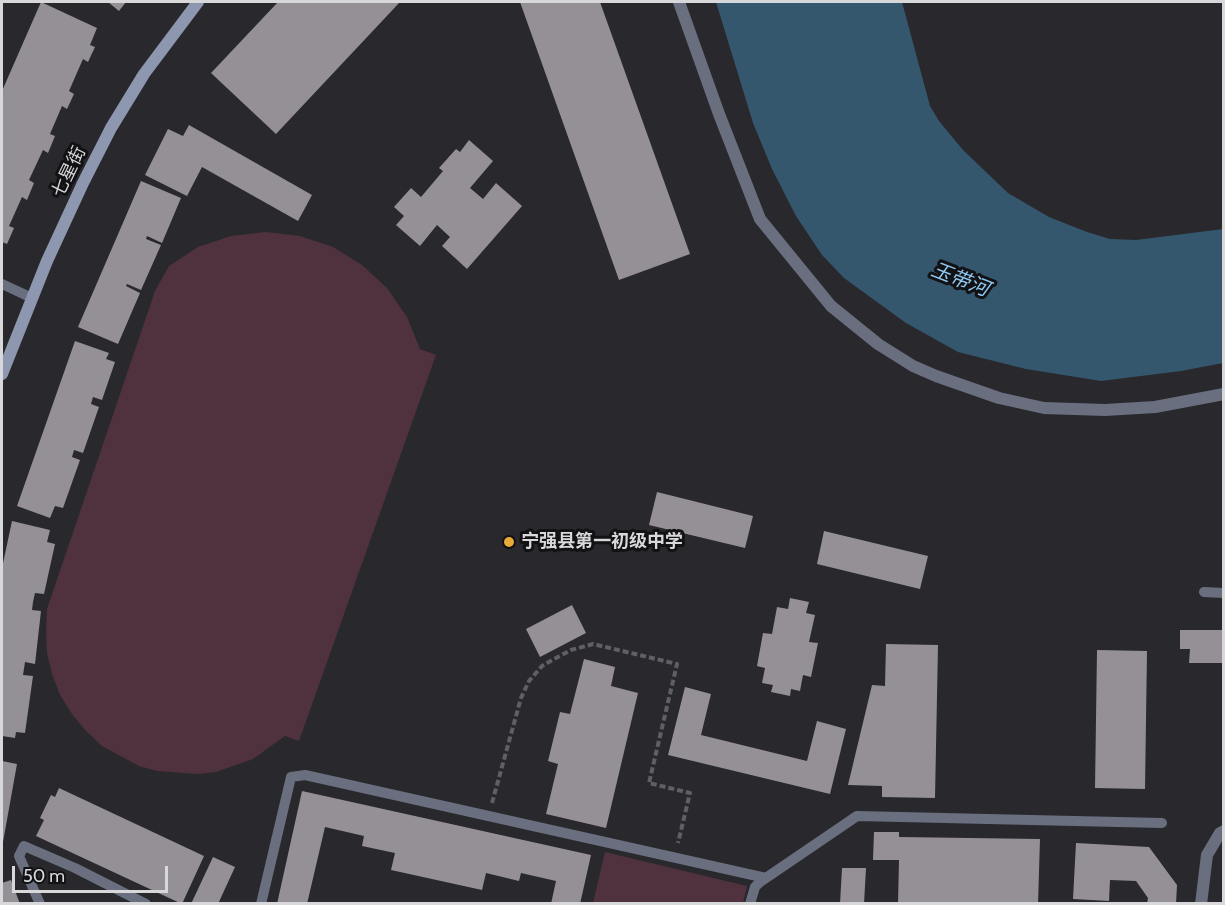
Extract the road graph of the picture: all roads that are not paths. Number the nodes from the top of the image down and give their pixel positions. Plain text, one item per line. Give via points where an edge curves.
1 (198, 2) edge
2 (679, 2) edge
3 (2, 284) edge
4 (32, 298) junction
5 (2, 374) edge
6 (1224, 394) edge
7 (1204, 592) dead end
8 (1224, 594) edge
9 (1162, 823) dead end
10 (1224, 831) edge
11 (766, 878) junction
12 (40, 903) edge
13 (146, 903) edge
14 (261, 903) edge
15 (750, 903) edge
16 (1201, 903) edge

1 - 4 main road, 七星街 via 144,74 111,129
2 - 6 street via 760,219 831,306 878,344 936,376 999,398 1044,408 1155,407
3 - 4 lane
4 - 5 main road, 七星街
7 - 8 lane
9 - 11 lane via 857,816
10 - 16 street via 1207,855
11 - 14 lane via 305,775 291,777
11 - 15 lane via 755,887
12 - 13 lane via 19,856 24,846

